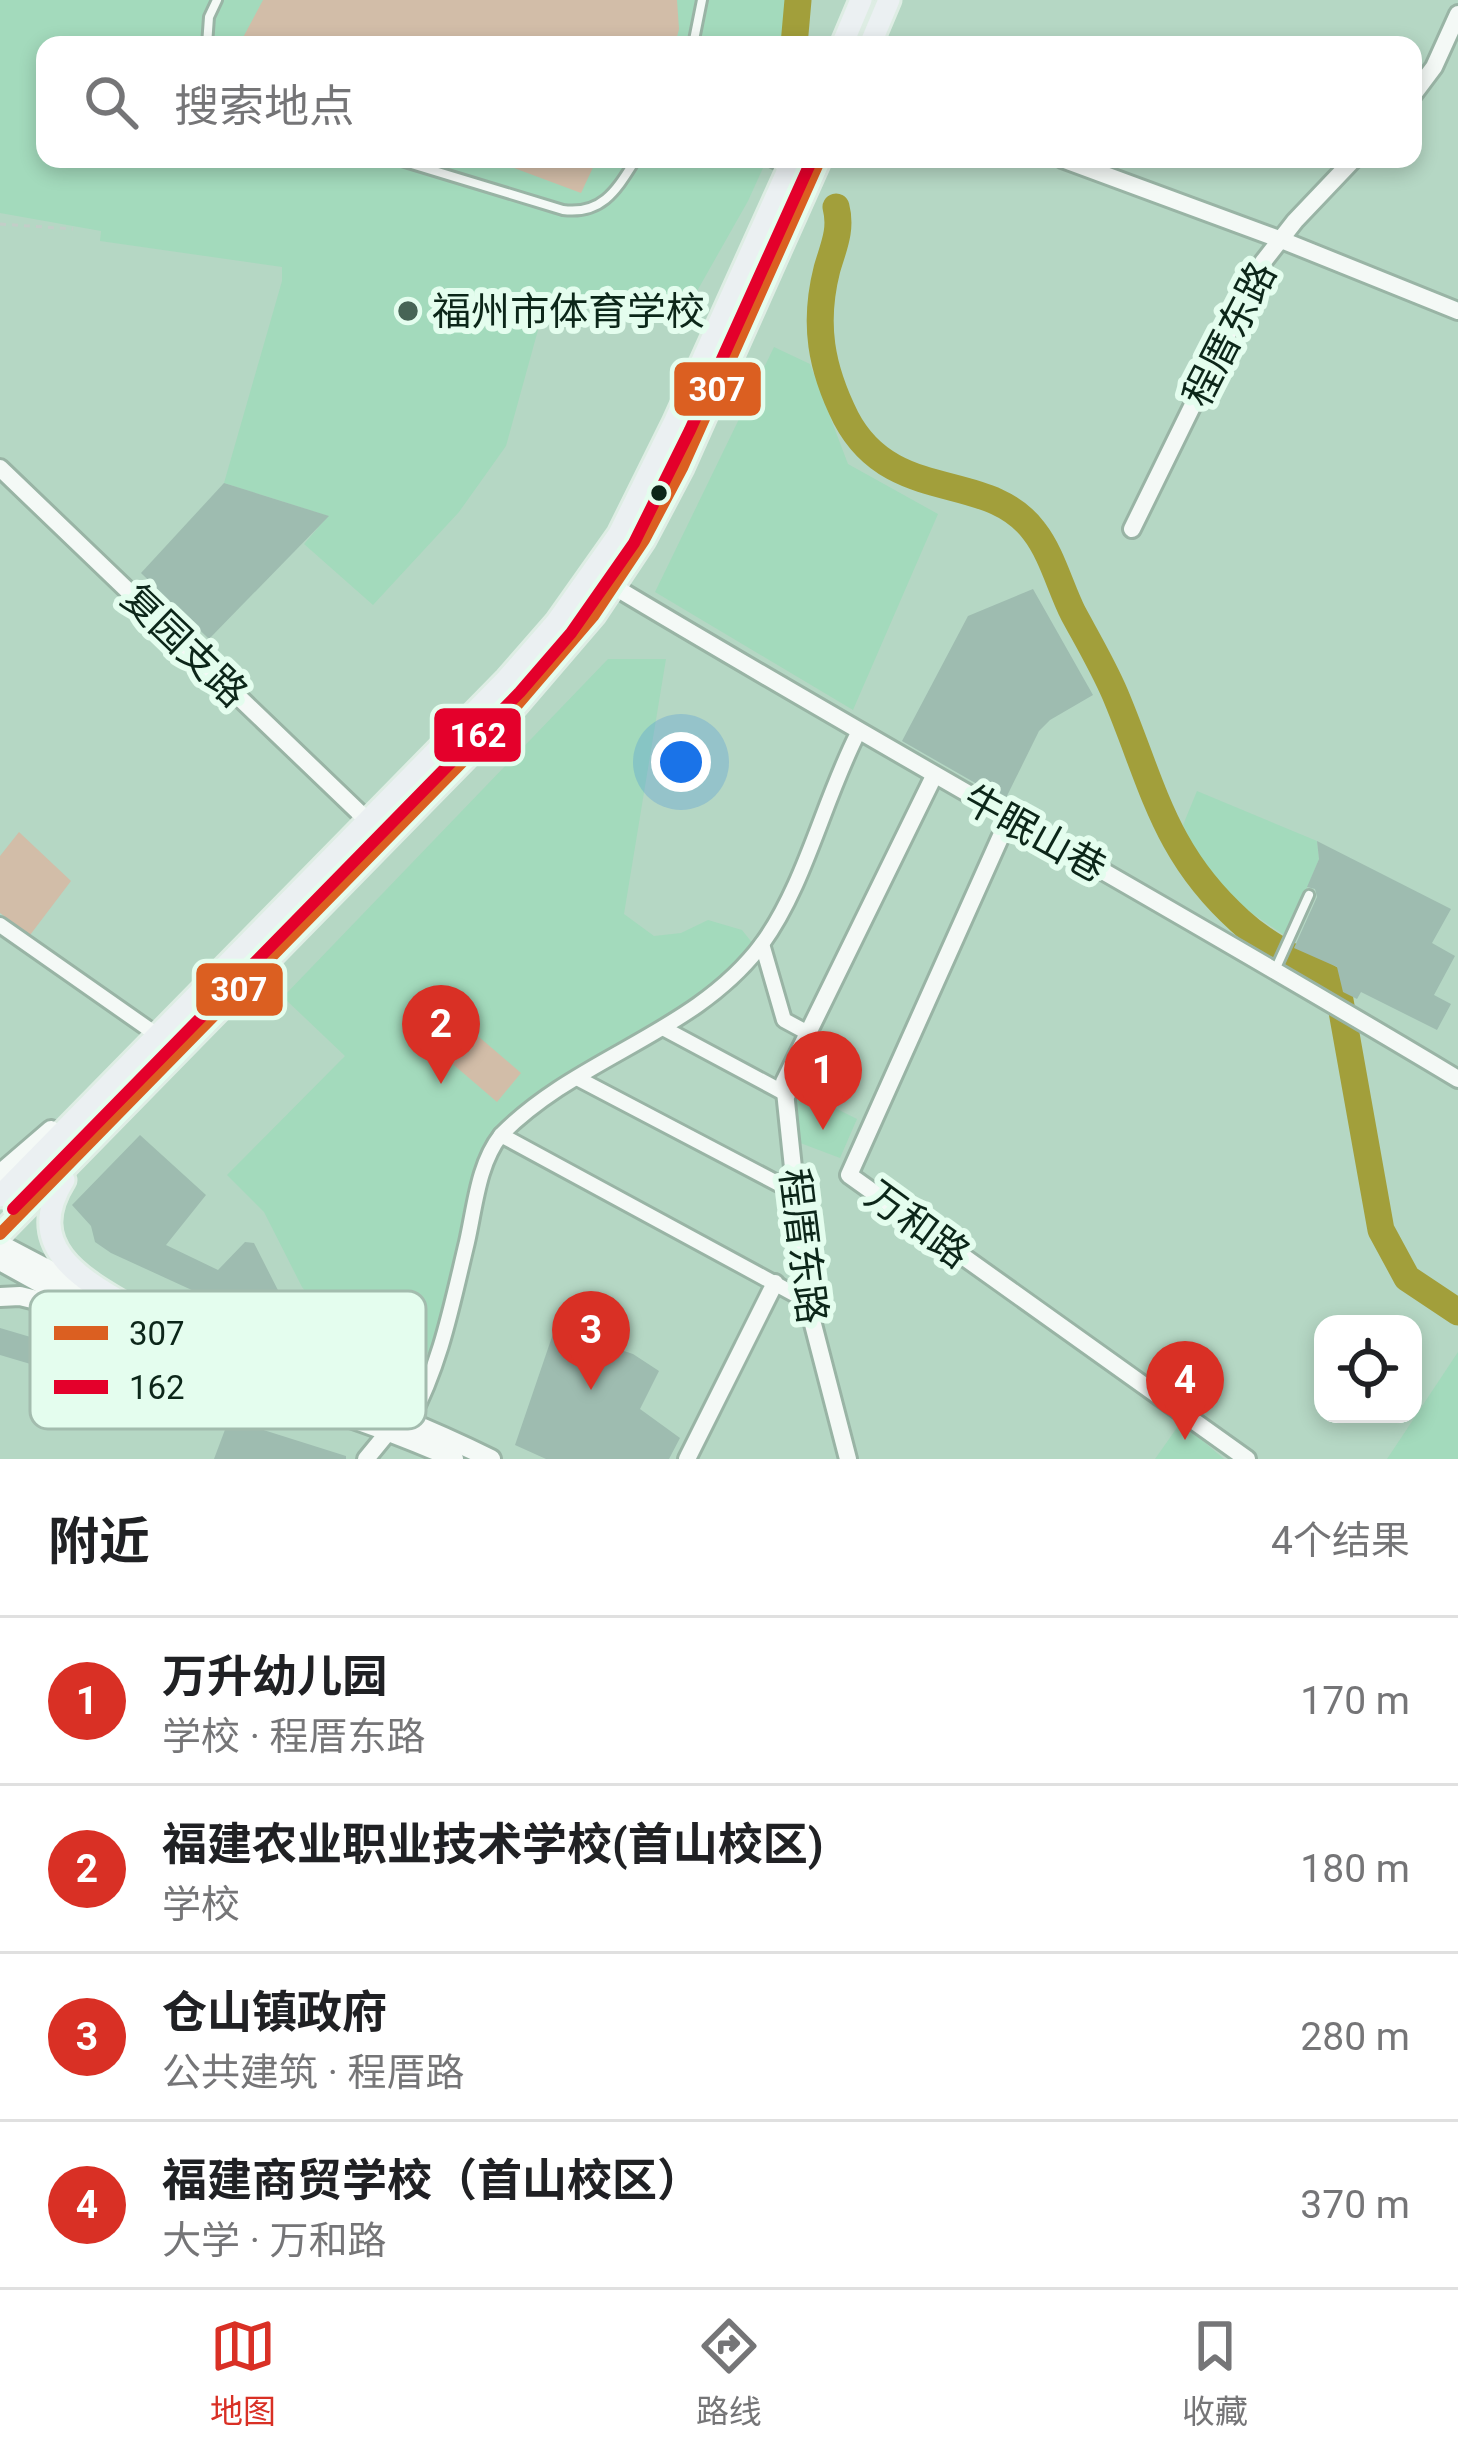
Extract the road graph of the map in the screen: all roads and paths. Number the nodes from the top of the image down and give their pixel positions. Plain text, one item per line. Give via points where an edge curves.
1 (217, 0) edge
2 (702, 0) edge
3 (861, 0) edge
4 (889, 0) edge
5 (1458, 14) edge
6 (208, 36) edge
7 (695, 36) edge
8 (846, 36) edge
9 (874, 36) edge
10 (1422, 83) edge
11 (425, 168) edge
12 (630, 168) edge
13 (788, 168) edge
14 (816, 168) edge
15 (1087, 168) edge
16 (1346, 168) edge
17 (0, 224) edge
18 (74, 229) dead end
19 (1280, 239) junction
20 (1458, 311) edge
21 (0, 468) edge
22 (1132, 529) dead end
23 (614, 586) junction
24 (858, 733) junction
25 (934, 776) junction
26 (1009, 818) junction
27 (369, 822) junction
28 (1309, 895) dead end
29 (0, 925) edge
30 (762, 944) junction
31 (1277, 966) junction
32 (663, 1028) junction
33 (808, 1033) junction
34 (160, 1037) junction
35 (577, 1078) junction
36 (1458, 1079) edge
37 (107, 1088) junction
38 (788, 1095) junction
39 (501, 1135) junction
40 (89, 1144) junction
41 (0, 1174) edge
42 (796, 1193) junction
43 (0, 1196) edge
44 (0, 1234) edge
45 (0, 1244) edge
46 (0, 1262) edge
47 (776, 1283) junction
48 (54, 1291) edge
49 (94, 1291) edge
50 (104, 1291) edge
51 (0, 1297) edge
52 (30, 1298) edge
53 (807, 1301) junction
54 (426, 1388) edge
55 (383, 1429) edge
56 (426, 1429) edge
57 (389, 1431) junction
58 (366, 1459) edge
59 (454, 1459) edge
60 (491, 1459) edge
61 (687, 1459) edge
62 (848, 1459) edge
63 (1246, 1459) edge

1 - 6 lane
2 - 7 lane
3 - 8 main road
4 - 9 main road
5 - 10 street
11 - 12 lane via 582,212 612,197
13 - 27 main road via 619,533 529,655
14 - 23 main road via 682,468
15 - 19 street
16 - 19 street, 程厝东路
17 - 18 path
19 - 20 street
19 - 22 street, 程厝东路
21 - 27 street, 复园支路
23 - 24 street, 牛眠山巷
23 - 40 main road via 525,698
24 - 25 street, 牛眠山巷
24 - 30 street
25 - 26 street, 牛眠山巷
25 - 33 street, 程厝东路
26 - 31 street, 牛眠山巷
26 - 63 street, 万和路 via 849,1175
27 - 34 main road
28 - 31 lane
29 - 34 street
30 - 32 street
30 - 33 street via 784,1020
31 - 36 street, 牛眠山巷
32 - 35 street
32 - 38 street
33 - 38 street, 程厝东路 via 784,1082
34 - 37 main road
35 - 39 street
35 - 42 street
37 - 41 main road
37 - 43 main road
38 - 42 street, 程厝东路
39 - 47 street
39 - 54 street via 476,1197
40 - 44 main road
40 - 50 main road via 50,1216 55,1245
42 - 53 street, 程厝东路
45 - 49 main road
46 - 48 main road
47 - 53 street
47 - 61 street
51 - 52 main road
53 - 62 street, 程厝东路
55 - 57 main road
56 - 60 main road
57 - 58 street
57 - 59 main road

